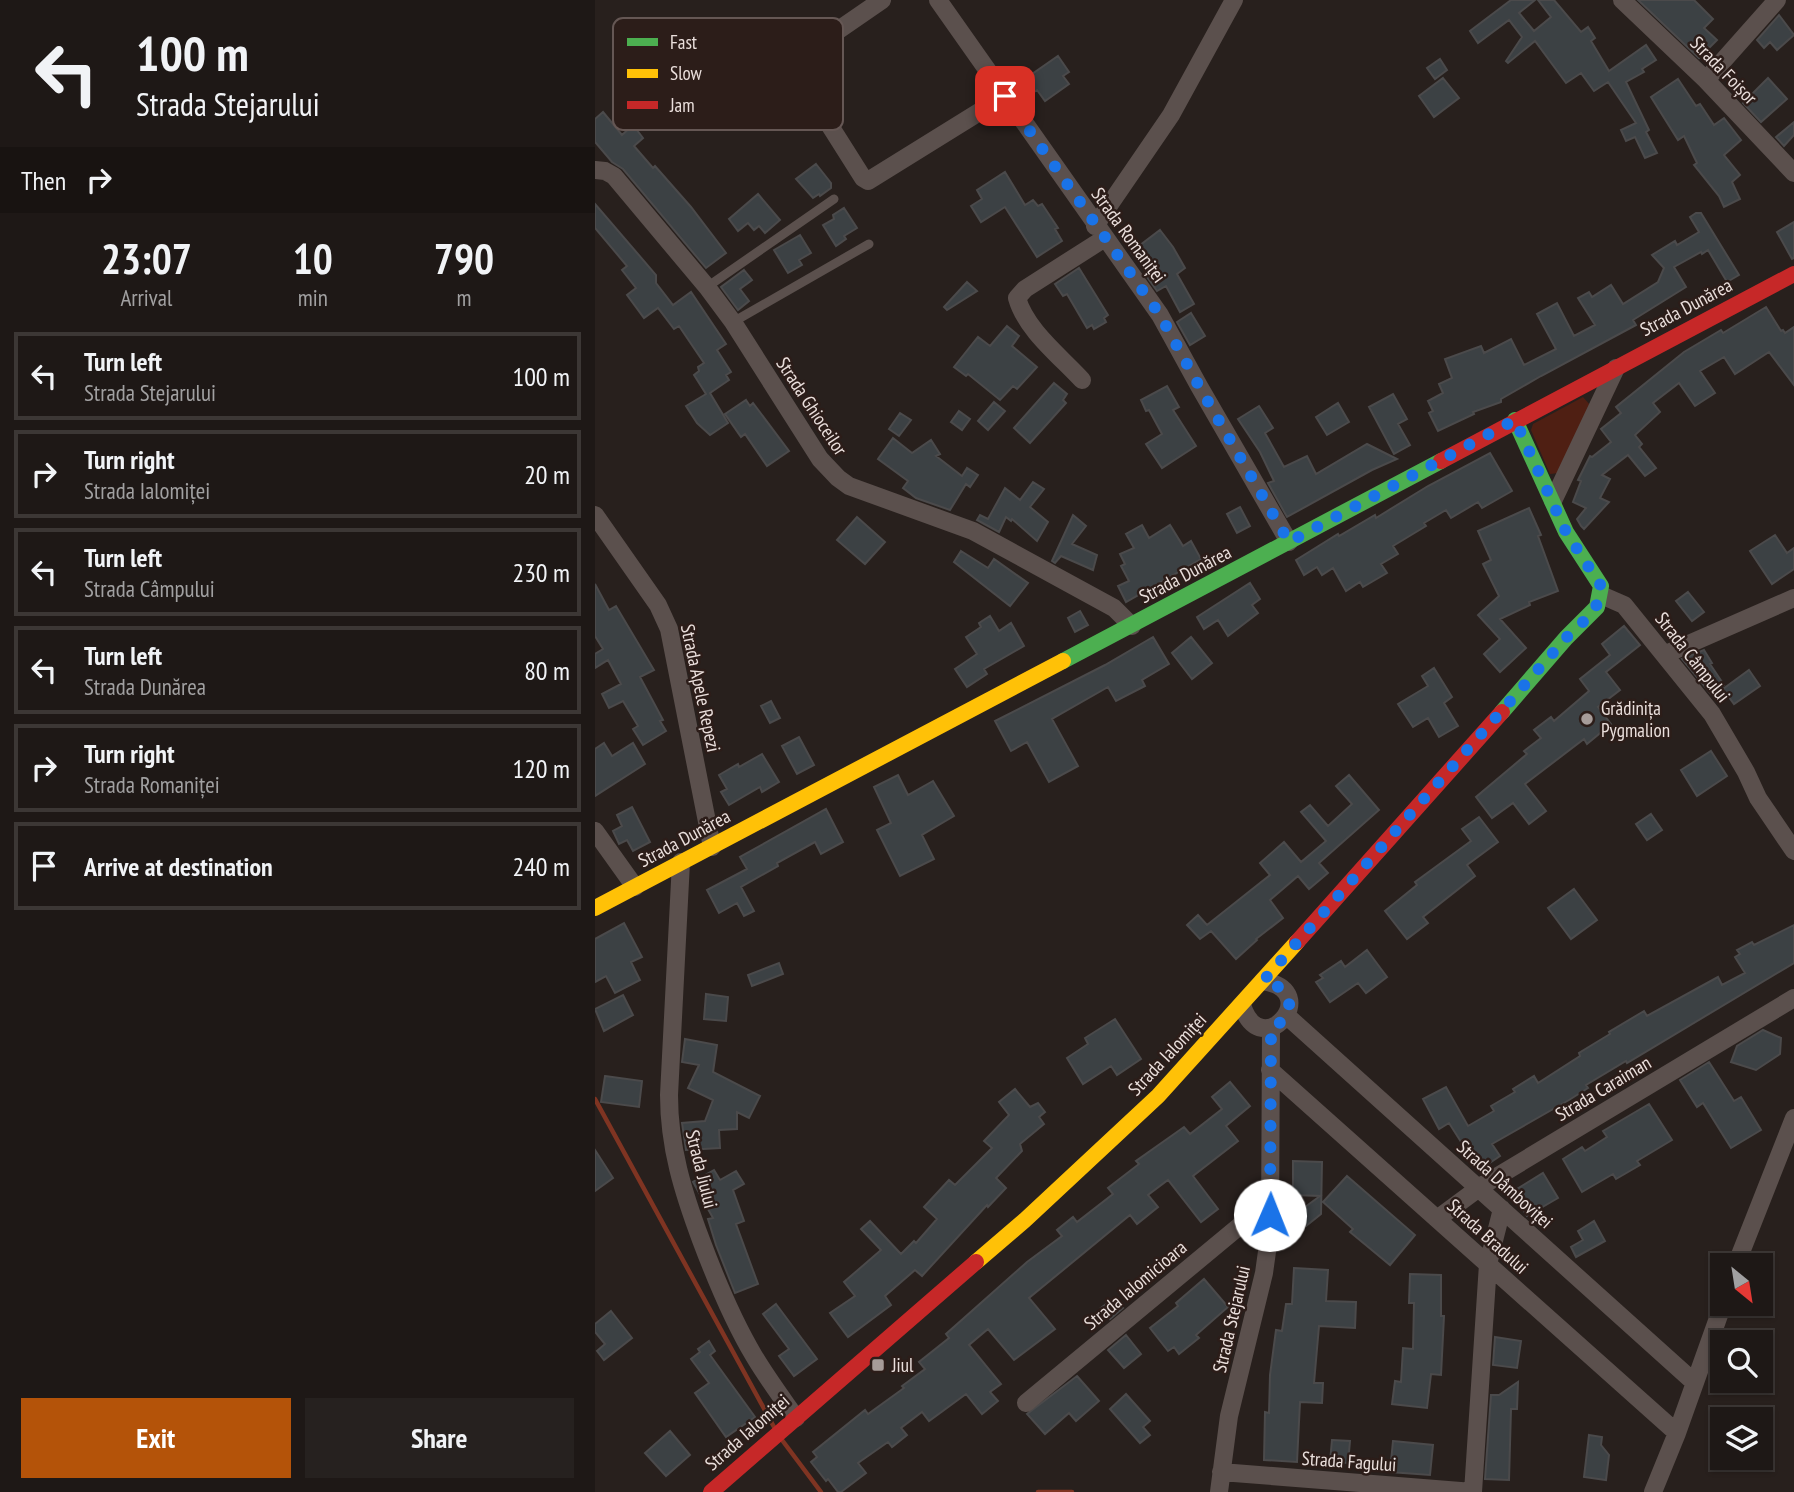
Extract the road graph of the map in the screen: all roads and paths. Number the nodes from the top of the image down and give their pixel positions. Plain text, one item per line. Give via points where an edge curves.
1 (882, 0) edge
2 (938, 0) edge
3 (1234, 0) edge
4 (1622, 0) edge
5 (1777, 0) edge
6 (843, 27) edge
7 (1706, 80) junction
8 (1005, 96) junction
9 (833, 130) edge
10 (595, 170) edge
11 (1794, 173) edge
12 (834, 199) dead end
13 (1100, 232) junction
14 (869, 244) dead end
15 (1794, 274) edge
16 (706, 287) junction
17 (733, 322) junction
18 (1616, 368) junction
19 (1082, 380) dead end
20 (1515, 420) junction
21 (1553, 501) junction
22 (595, 515) edge
23 (1289, 542) junction
24 (1601, 595) junction
25 (1794, 598) edge
26 (1132, 626) junction
27 (1666, 654) junction
28 (595, 831) edge
29 (712, 847) junction
30 (1794, 851) edge
31 (681, 862) junction
32 (635, 887) junction
33 (595, 908) edge
34 (1263, 981) junction
35 (1794, 998) edge
36 (1242, 1004) junction
37 (1287, 1016) junction
38 (1271, 1028) junction
39 (1271, 1070) junction
40 (1794, 1118) edge
41 (1478, 1188) junction
42 (1271, 1200) junction
43 (1502, 1209) junction
44 (1437, 1219) junction
45 (1741, 1253) edge
46 (1488, 1264) junction
47 (1719, 1316) edge
48 (1695, 1383) junction
49 (1026, 1403) dead end
50 (791, 1423) junction
51 (1677, 1433) junction
52 (1220, 1482) edge
53 (711, 1492) edge
54 (1473, 1492) edge
55 (1653, 1492) edge

1 - 6 street
2 - 8 street, Strada Romaniței
3 - 13 street
4 - 7 street, Strada Foișor
5 - 7 street
7 - 11 street, Strada Foișor
8 - 9 street via 868,181
8 - 13 street, Strada Romaniței
10 - 16 street, Strada Ghioceilor via 614,176
12 - 16 lane
13 - 19 street via 1017,298 1037,333
13 - 23 street, Strada Romaniței via 1160,315
14 - 17 lane
15 - 18 street, Strada Dunărea
16 - 17 street, Strada Ghioceilor
17 - 26 street, Strada Ghioceilor via 820,459 838,478 973,531 1114,608
18 - 20 street, Strada Dunărea
18 - 21 street
20 - 21 street
20 - 23 street, Strada Dunărea
21 - 24 street via 1566,532 1601,586
22 - 29 street, Strada Apele Repezi via 658,605 669,629
23 - 26 street, Strada Dunărea
24 - 27 street, Strada Câmpului via 1624,605
24 - 34 street, Strada Ialomiței via 1597,607
25 - 27 street
26 - 29 street, Strada Dunărea
27 - 30 street, Strada Câmpului via 1719,726 1758,798
28 - 32 street
29 - 31 street, Strada Dunărea
31 - 32 street, Strada Dunărea
31 - 50 street, Strada Jiului via 669,1095 675,1164 726,1303
32 - 33 street, Strada Dunărea
34 - 36 street, Strada Ialomiței
34 - 37 street via 1286,991 1290,1003
35 - 41 street, Strada Caraiman
36 - 38 street via 1251,1023
36 - 50 street, Strada Ialomiței via 1120,1133
37 - 38 street
37 - 41 street, Strada Dâmboviței
38 - 39 street, Strada Stejarului
39 - 42 street, Strada Stejarului
39 - 44 street, Strada Bradului
40 - 45 street
41 - 43 street, Strada Dâmboviței
41 - 44 street, Strada Caraiman
42 - 49 street, Strada Ialomicioara
42 - 52 street, Strada Stejarului via 1264,1273 1229,1416
43 - 46 street
43 - 48 street, Strada Dâmboviței
44 - 46 street, Strada Bradului
46 - 51 street, Strada Bradului
46 - 54 street
47 - 48 street
48 - 51 street
50 - 53 street, Strada Ialomiței
51 - 55 street
52 - 54 street, Strada Fagului

